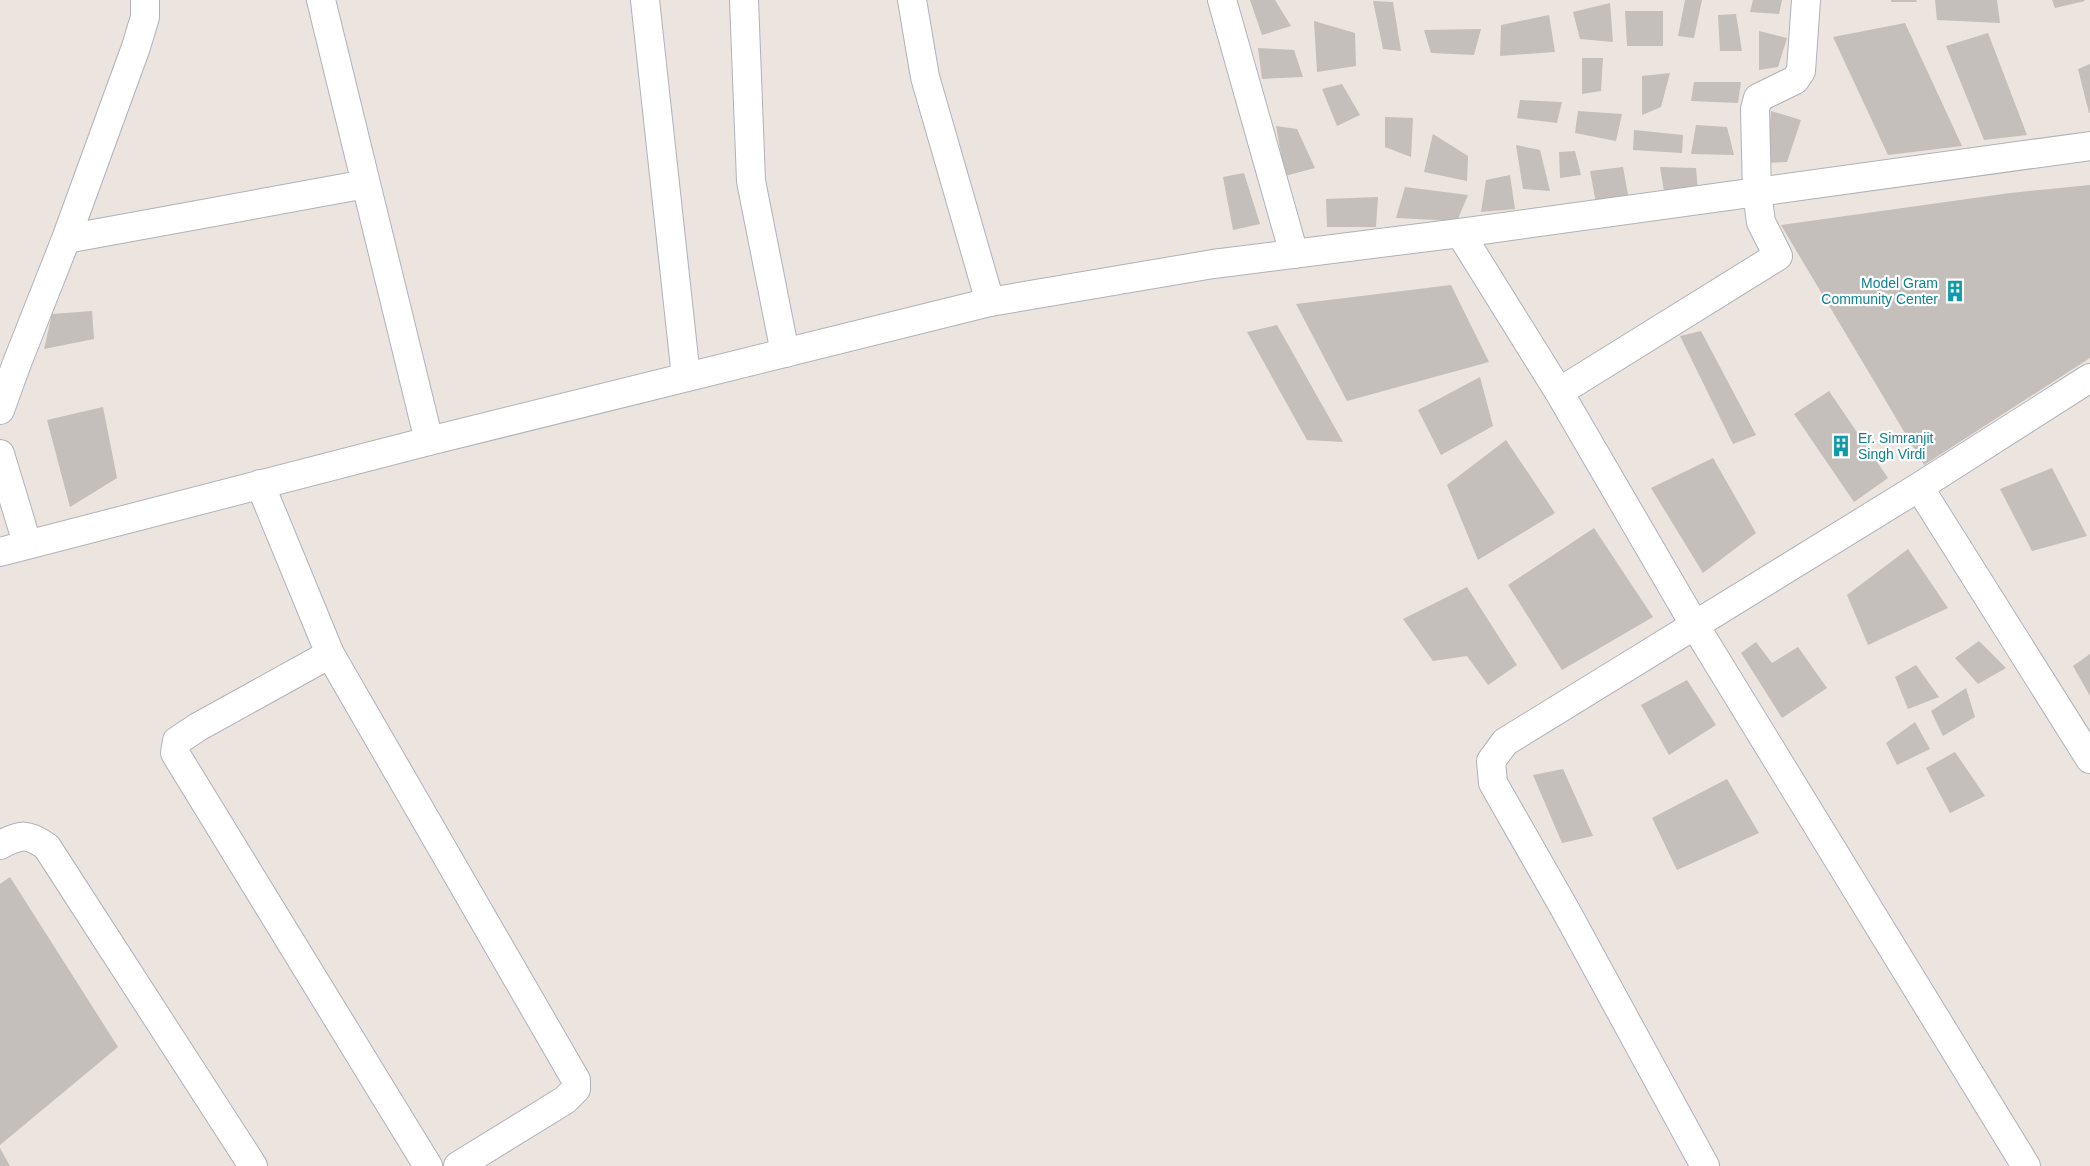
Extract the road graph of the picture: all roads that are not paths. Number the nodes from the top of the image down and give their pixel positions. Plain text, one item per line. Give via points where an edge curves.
1 (144, 0) edge
2 (321, 0) edge
3 (646, 0) edge
4 (744, 0) edge
5 (912, 0) edge
6 (1222, 0) edge
7 (1806, 0) edge
8 (2090, 146) edge
9 (366, 184) junction
10 (1757, 193) junction
11 (1460, 234) junction
12 (66, 238) junction
13 (1294, 254) junction
14 (990, 302) junction
15 (785, 353) junction
16 (686, 377) junction
17 (2090, 378) edge
18 (1559, 392) junction
19 (0, 410) edge
20 (429, 441) junction
21 (0, 454) edge
22 (260, 484) junction
23 (1919, 487) junction
24 (27, 543) junction
25 (0, 552) edge
26 (1694, 624) junction
27 (330, 654) junction
28 (2090, 759) edge
29 (0, 845) edge
30 (253, 1166) edge
31 (428, 1166) edge
32 (458, 1166) edge
33 (1705, 1166) edge
34 (2026, 1166) edge

1 - 12 street via 145,17 136,47
2 - 9 street
3 - 16 street
4 - 15 street via 751,181
5 - 14 street via 925,77
6 - 13 street
7 - 10 street via 1801,71 1795,80 1758,98 1755,109
8 - 10 street
9 - 12 street
9 - 20 street
10 - 11 street
10 - 18 street via 1761,222 1778,256
11 - 13 street
11 - 18 street
12 - 19 street
13 - 14 street via 1213,264
14 - 15 street
15 - 16 street
16 - 20 street
17 - 23 street
18 - 26 street
20 - 22 street
21 - 24 street
22 - 24 street
22 - 27 street
23 - 26 street
23 - 28 street
24 - 25 street
26 - 33 street via 1505,742 1491,761 1493,783
26 - 34 street
27 - 31 street via 177,741 175,753
27 - 32 street via 576,1080 576,1090 565,1100
29 - 30 street via 14,837 34,837 47,847

